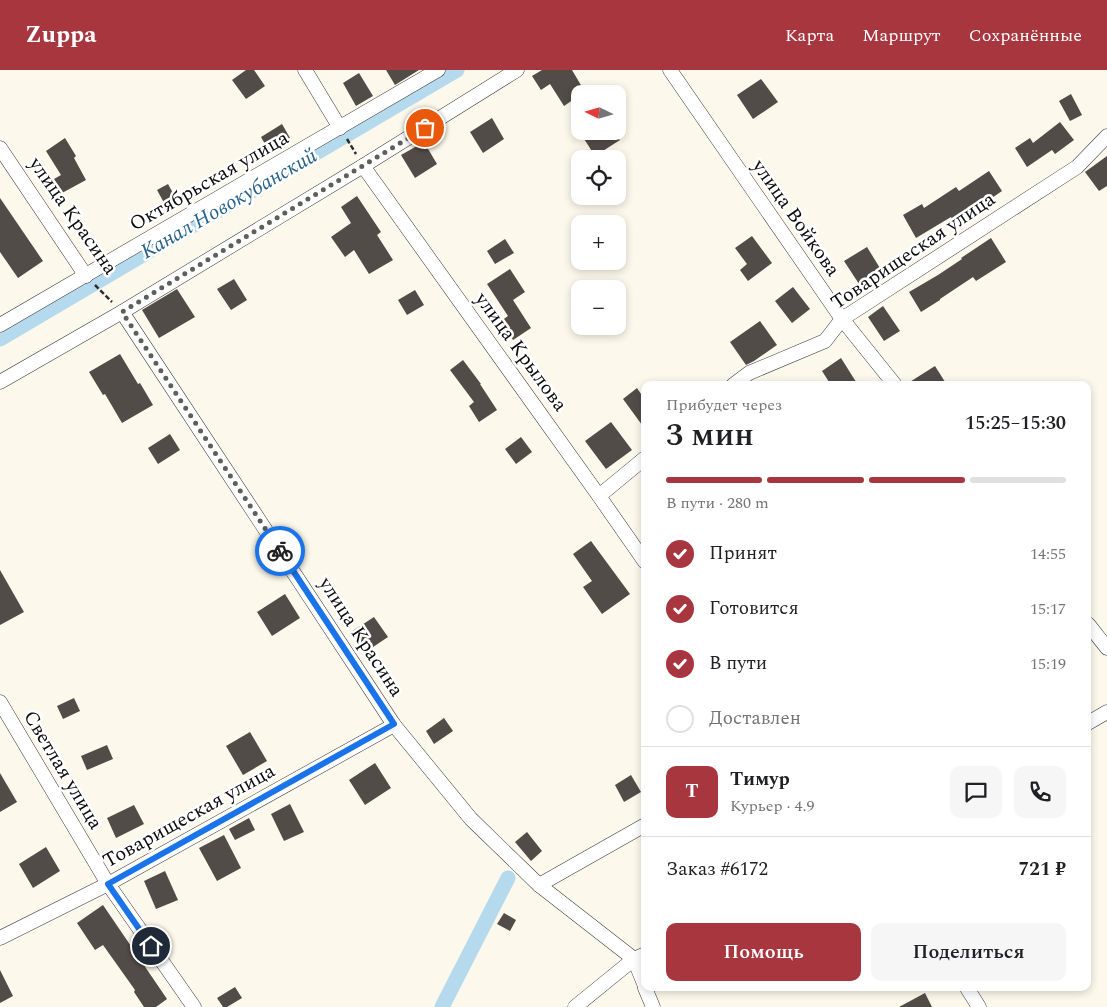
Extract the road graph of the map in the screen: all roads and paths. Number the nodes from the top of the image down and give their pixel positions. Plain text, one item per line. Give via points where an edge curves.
1 (305, 70) edge
2 (438, 70) edge
3 (517, 70) edge
4 (670, 70) edge
5 (340, 128) junction
6 (1107, 136) edge
7 (0, 148) edge
8 (363, 166) junction
9 (86, 276) junction
10 (122, 312) junction
11 (842, 319) junction
12 (0, 325) edge
13 (738, 381) edge
14 (891, 381) edge
15 (0, 382) edge
16 (641, 461) edge
17 (599, 496) junction
18 (641, 556) edge
19 (1091, 628) edge
20 (1107, 648) edge
21 (0, 702) edge
22 (1107, 712) edge
23 (1091, 721) edge
24 (394, 724) junction
25 (641, 827) edge
26 (108, 884) junction
27 (539, 885) junction
28 (0, 938) edge
29 (640, 957) edge
30 (647, 991) edge
31 (969, 991) edge
32 (194, 1007) edge
33 (575, 1007) edge
34 (653, 1007) edge
35 (979, 1007) edge

1 - 5 street
2 - 5 street, Октябрьская улица
3 - 8 street
4 - 11 street, улица Войкова
5 - 8 path
5 - 9 street, Октябрьская улица
6 - 11 street, Товарищеская улица via 1077,167
7 - 9 street, улица Красина
8 - 10 street
8 - 17 street, улица Крылова
9 - 10 path, улица Красина
9 - 12 street, Октябрьская улица
10 - 15 street
10 - 24 street, улица Красина
11 - 13 street, Товарищеская улица via 825,341 748,372
11 - 14 street, улица Войкова
16 - 17 street
17 - 18 street, улица Крылова
19 - 20 street
21 - 26 street, Светлая улица
22 - 23 street
24 - 26 street, Товарищеская улица
24 - 27 street, улица Красина via 471,819
25 - 27 street
26 - 28 street, Товарищеская улица
26 - 32 street, Светлая улица
27 - 29 street, улица Красина
29 - 33 street
30 - 34 street, улица Красина
31 - 35 street

